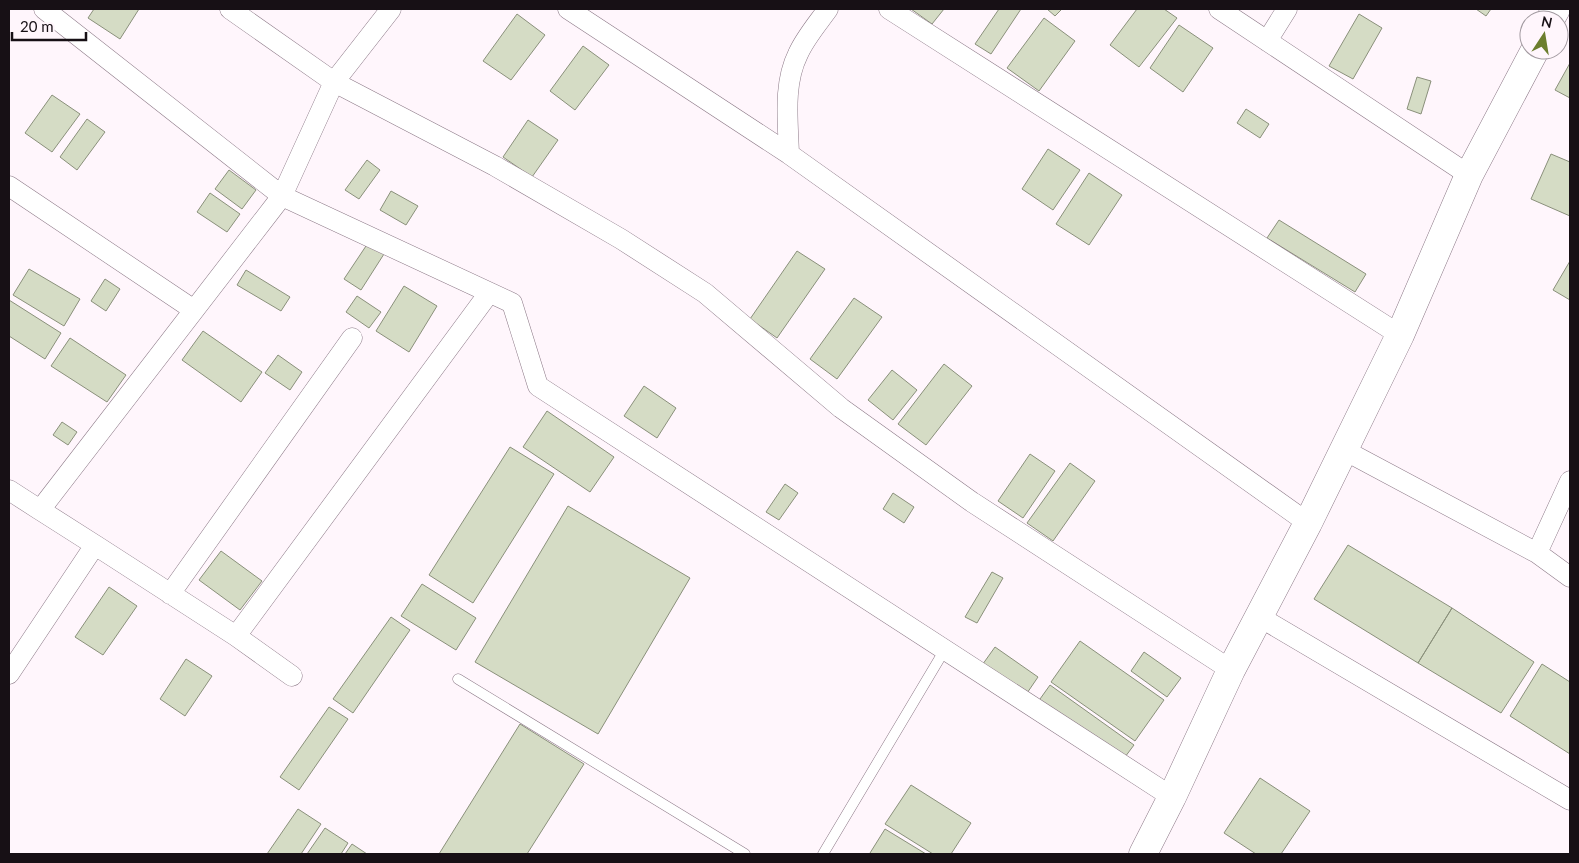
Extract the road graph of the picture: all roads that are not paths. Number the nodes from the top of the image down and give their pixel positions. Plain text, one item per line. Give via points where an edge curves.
1 (44, 9) edge
2 (230, 9) edge
3 (392, 9) edge
4 (568, 9) edge
5 (828, 9) edge
6 (888, 9) edge
7 (1219, 9) edge
8 (1287, 9) edge
9 (1267, 41) junction
10 (1529, 60) edge
11 (334, 82) junction
12 (789, 154) junction
13 (1469, 175) junction
14 (9, 186) edge
15 (282, 196) junction
16 (490, 293) junction
17 (194, 310) junction
18 (1400, 335) junction
19 (352, 338) dead end
20 (1344, 450) junction
21 (1570, 481) edge
22 (9, 490) edge
23 (40, 510) junction
24 (1308, 523) junction
25 (95, 545) junction
26 (1537, 553) junction
27 (1570, 577) edge
28 (170, 594) junction
29 (1258, 616) junction
30 (236, 636) junction
31 (944, 651) junction
32 (1231, 670) junction
33 (9, 674) edge
34 (292, 676) dead end
35 (458, 678) dead end
36 (1172, 797) junction
37 (1570, 800) edge
38 (745, 854) edge
39 (823, 854) edge
40 (1143, 854) edge

1 - 15 street
2 - 11 street
3 - 11 street
4 - 12 street
5 - 12 street via 798,54 790,80
6 - 18 street
7 - 9 street
8 - 9 street
9 - 13 street
10 - 13 main road
11 - 15 street
11 - 32 street via 495,166 621,239 705,293 841,408 972,502
12 - 24 street
13 - 18 main road
14 - 17 street
15 - 16 street
15 - 17 street
16 - 30 street
16 - 31 street via 512,303 538,386
17 - 23 street
18 - 20 main road
19 - 28 street
20 - 24 main road
20 - 26 street
21 - 26 street
22 - 23 street
23 - 25 street
24 - 29 main road
25 - 28 street
25 - 33 street
26 - 27 street
28 - 30 street
29 - 32 main road
29 - 37 street
30 - 34 street
31 - 36 street
31 - 39 lane
32 - 36 main road
35 - 38 lane
36 - 40 main road

